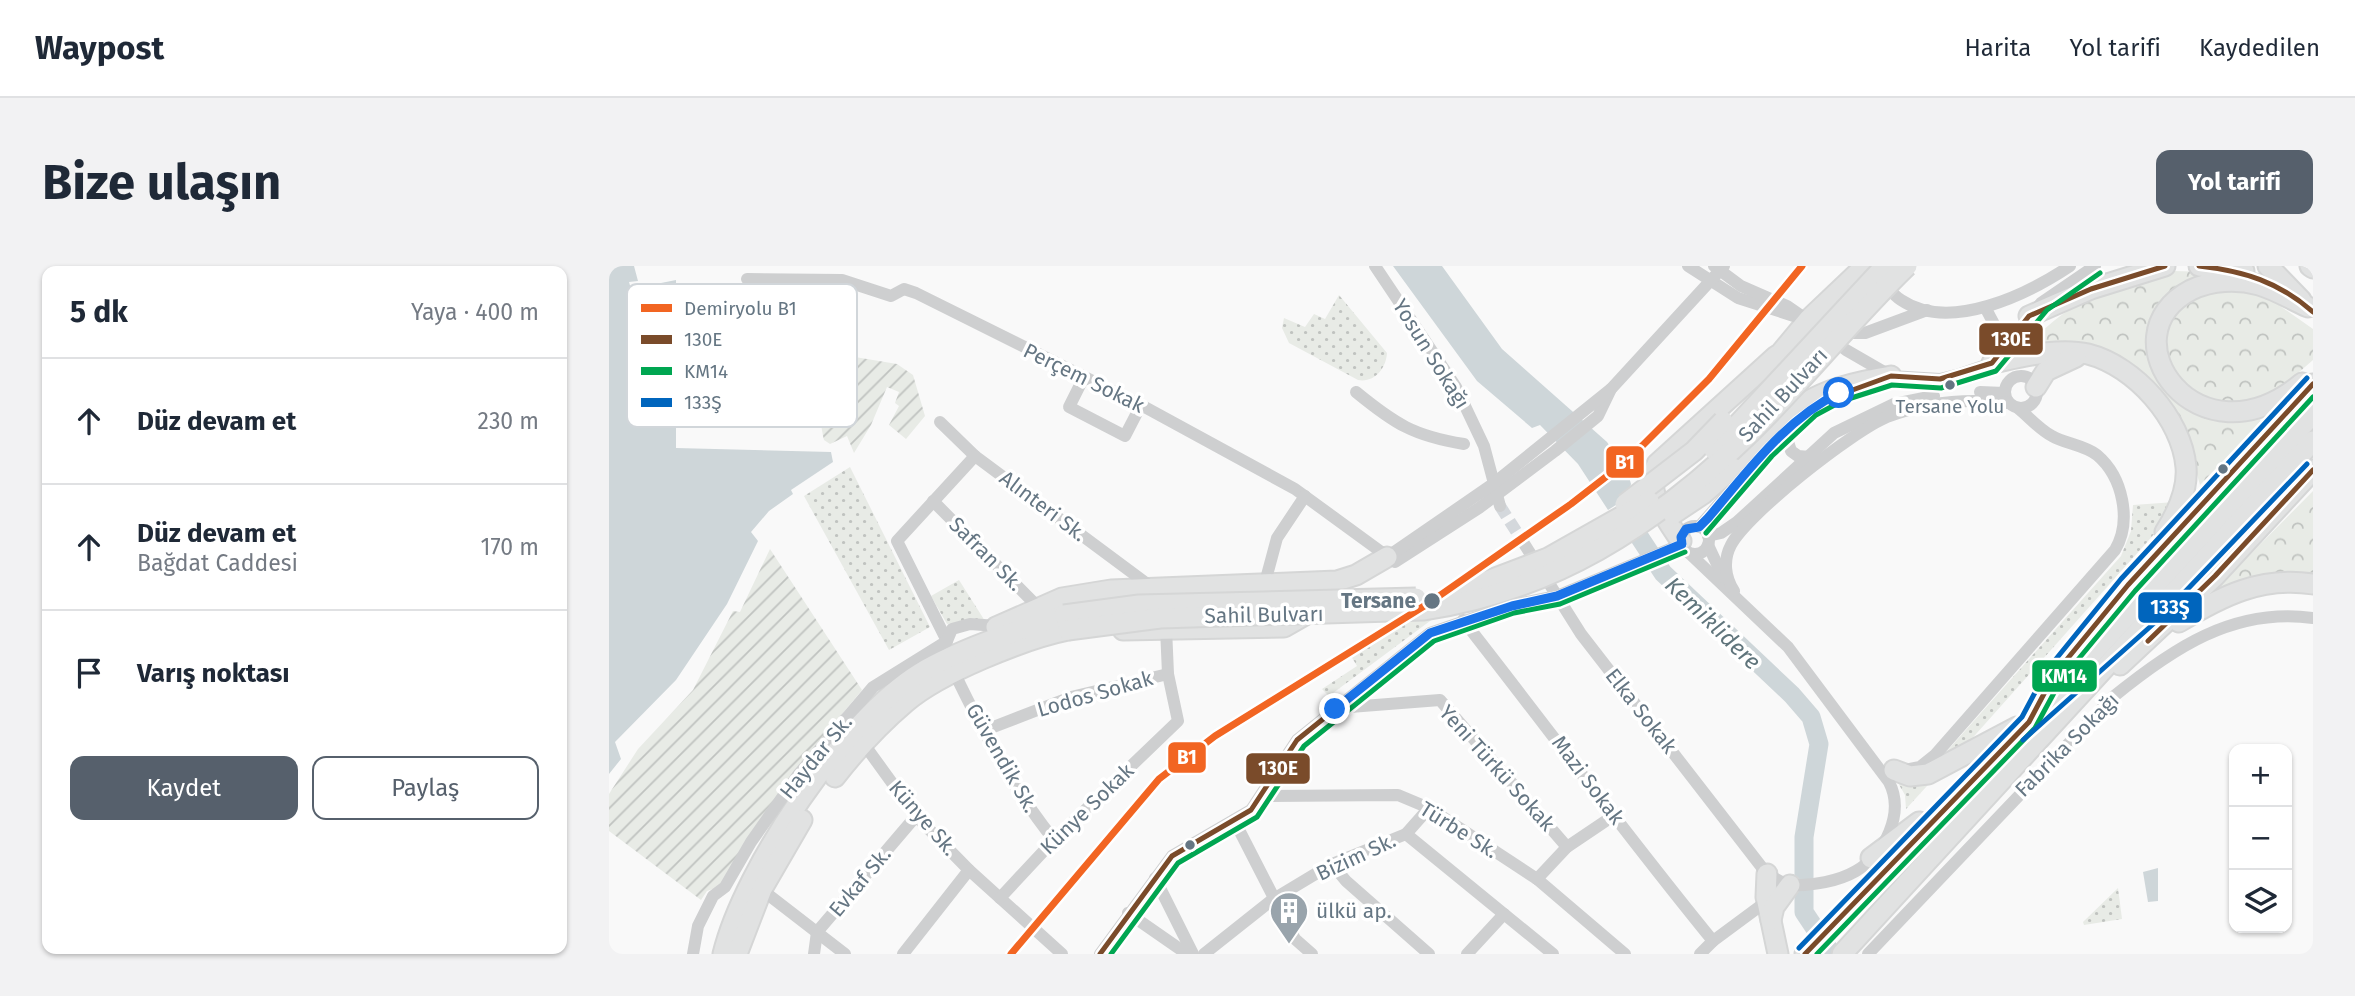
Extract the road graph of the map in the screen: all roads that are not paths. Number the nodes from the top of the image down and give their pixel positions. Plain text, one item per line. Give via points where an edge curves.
1 (1375, 266) edge
2 (1688, 266) edge
3 (1885, 266) edge
4 (1907, 266) edge
5 (2070, 266) edge
6 (2095, 266) edge
7 (2165, 266) edge
8 (2199, 266) edge
9 (2268, 266) edge
10 (2281, 266) edge
11 (1720, 268) edge
12 (1860, 271) edge
13 (747, 279) dead end
14 (1710, 281) junction
15 (854, 284) edge
16 (857, 285) edge
17 (2311, 304) edge
18 (1985, 307) junction
19 (1927, 310) junction
20 (2029, 316) junction
21 (1813, 324) junction
22 (2090, 355) junction
23 (1776, 356) junction
24 (1992, 363) junction
25 (2313, 375) edge
26 (1891, 376) junction
27 (1084, 377) junction
28 (2313, 384) edge
29 (1611, 389) junction
30 (1356, 392) dead end
31 (2036, 394) junction
32 (2010, 397) junction
33 (1141, 405) junction
34 (2313, 414) edge
35 (940, 422) dead end
36 (2043, 429) junction
37 (1785, 432) junction
38 (2313, 441) edge
39 (1464, 443) dead end
40 (975, 456) junction
41 (1810, 457) junction
42 (2313, 470) edge
43 (1496, 495) junction
44 (1305, 496) junction
45 (933, 501) junction
46 (1705, 536) junction
47 (1523, 542) tunnel mouth
48 (1680, 547) junction
49 (1585, 549) junction
50 (1391, 560) junction
51 (1263, 584) junction
52 (2313, 584) edge
53 (2128, 585) junction
54 (1150, 586) junction
55 (1557, 596) junction
56 (1744, 605) junction
57 (1038, 608) junction
58 (2313, 618) edge
59 (1463, 620) junction
60 (1066, 623) junction
61 (1166, 628) junction
62 (1260, 629) junction
63 (2148, 641) junction
64 (995, 656) junction
65 (954, 657) junction
66 (1168, 674) junction
67 (1337, 708) junction
68 (2036, 727) junction
69 (983, 732) junction
70 (858, 738) junction
71 (1867, 750) junction
72 (1894, 770) junction
73 (1968, 786) junction
74 (1261, 796) junction
75 (1429, 808) junction
76 (1616, 814) junction
77 (916, 816) junction
78 (1234, 820) junction
79 (1406, 834) junction
80 (1054, 840) junction
81 (1567, 847) junction
82 (1871, 858) junction
83 (1332, 864) junction
84 (969, 870) junction
85 (1767, 874) junction
86 (1155, 878) junction
87 (1537, 879) junction
88 (756, 885) junction
89 (1790, 885) junction
90 (1766, 897) junction
91 (1000, 898) junction
92 (1272, 900) junction
93 (1128, 913) junction
94 (1504, 914) junction
95 (1771, 921) junction
96 (817, 932) junction
97 (1713, 941) junction
98 (1868, 948) edge
99 (693, 954) edge
100 (723, 954) edge
101 (737, 954) edge
102 (814, 954) edge
103 (845, 954) edge
104 (903, 954) edge
105 (1062, 954) edge
106 (1100, 954) edge
107 (1187, 954) edge
108 (1193, 954) edge
109 (1204, 954) edge
110 (1312, 954) edge
111 (1429, 954) edge
112 (1467, 954) edge
113 (1553, 954) edge
114 (1625, 954) edge
115 (1700, 954) edge
116 (1778, 954) edge
117 (1805, 954) edge
118 (1842, 954) edge

1 - 43 street, Yosun Sokağı via 1456,387 1485,446
2 - 14 street
3 - 49 highway, Sahil Bulvarı, bridge via 1709,454
4 - 49 highway, Sahil Bulvarı, bridge via 1737,446 1682,493
5 - 18 street via 2021,294
6 - 20 street via 2052,294
7 - 20 highway via 2091,289
8 - 17 highway via 2262,277
9 - 17 highway
10 - 17 highway
11 - 14 street
11 - 21 street via 1741,286 1787,306
12 - 19 street via 1882,282 1899,299
12 - 21 highway
13 - 15 street, Perçem Sokak
14 - 21 street via 1738,298
14 - 29 street
16 - 27 street, Perçem Sokak via 891,296 904,289
17 - 25 highway via 2259,285 2219,281 2199,286 2181,296 2168,312 2161,326 2159,356 2163,372 2177,392 2192,403 2227,412 2267,405
18 - 19 street via 1962,312
18 - 24 street via 1994,324
19 - 21 street via 1865,333
20 - 24 street
21 - 23 highway
21 - 26 street via 1846,351
22 - 24 highway via 2054,353
22 - 31 highway via 2060,362 2046,371
22 - 53 highway via 2124,371 2152,397 2176,433 2186,469 2176,514
23 - 48 highway via 1652,473 1662,514
23 - 49 highway, bridge via 1723,421
24 - 26 street via 1940,379
24 - 32 street via 1999,365
26 - 37 street via 1825,400
26 - 49 highway, bridge via 1842,385 1814,396 1790,412 1690,504 1610,550
27 - 33 street, Perçem Sokak
27 - 33 street via 1069,407 1125,436
28 - 53 highway
29 - 43 street via 1544,441
29 - 43 street via 1598,416
30 - 39 street via 1423,436
31 - 32 street via 2027,407
31 - 32 street via 2031,379 2022,376
31 - 36 street
32 - 36 street
32 - 41 street via 1964,393 1894,404 1833,433
32 - 56 street via 1925,406 1887,417 1848,438 1731,544 1726,573
33 - 44 street, Perçem Sokak
34 - 68 highway
35 - 40 street, Alınteri Sk.
36 - 72 street via 2091,451 2111,471 2124,509 2118,544 1932,758 1916,768
37 - 41 street via 1788,449
37 - 46 street
38 - 68 highway
40 - 45 street
40 - 54 street, Alınteri Sk.
41 - 46 street via 1737,522 1721,533
42 - 63 highway
43 - 50 street
44 - 50 street, Perçem Sokak
44 - 51 street via 1277,538
45 - 57 street, Safran Sk.
45 - 65 street, Güvendik Sk. via 897,541
46 - 48 street via 1698,554
46 - 48 street via 1686,529
46 - 56 street via 1726,584
47 - 55 street, Elka Sokak
48 - 55 street
48 - 56 street
49 - 60 highway, Sahil Bulvarı, bridge via 1503,594 1423,610
50 - 51 highway via 1337,581
50 - 62 highway via 1284,627
51 - 54 highway
51 - 62 street
52 - 63 highway via 2266,583 2238,589
53 - 68 highway via 2054,675
54 - 57 highway via 1062,598
55 - 59 street
55 - 85 street, Elka Sokak via 1581,634
56 - 71 street via 1798,659
57 - 65 highway via 978,637
58 - 98 street, Fabrika Sokağı via 2267,616 2226,625 2200,635 2150,667 2113,697
59 - 67 street via 1430,633
59 - 76 street, Mazi Sokak
60 - 64 highway, Sahil Bulvarı
60 - 65 highway, Sahil Bulvarı via 1000,636
61 - 62 highway
61 - 64 highway via 1099,631
61 - 66 street
63 - 68 highway
64 - 65 highway, Sahil Bulvarı
65 - 69 street, Güvendik Sk.
65 - 70 highway, Sahil Bulvarı via 889,696
65 - 99 street, Haydar Sk. via 873,687 798,775 726,887 713,896 698,926
66 - 69 street, Lodos Sokak via 1071,697
66 - 80 street, Künye Sokak via 1178,722
67 - 74 street via 1297,740
67 - 81 street, Yeni Türkü Sokak via 1440,700
68 - 72 highway via 1968,751 1929,774 1910,776
68 - 73 highway
68 - 98 highway via 1909,878
69 - 80 street, Güvendik Sk. via 1031,812
70 - 77 street, Künye Sk.
70 - 88 highway, Sahil Bulvarı via 771,842
71 - 72 street
71 - 82 street via 1889,782 1896,806 1885,838
73 - 82 highway
73 - 117 highway
74 - 75 street, Türbe Sk. via 1398,795
74 - 78 street via 1251,810
75 - 79 street, Bizim Sk.
75 - 87 street, Türbe Sk.
76 - 81 street
76 - 97 street, Mazi Sokak via 1639,851
77 - 84 street, Künye Sk.
77 - 96 street, Evkaf Sk.
78 - 86 street via 1173,856
78 - 92 street
79 - 83 street, Bizim Sk.
79 - 94 street, Bizim Sk.
80 - 91 street, Künye Sokak
81 - 87 street
82 - 89 street via 1856,871
83 - 92 street, Bizim Sk.
83 - 111 street
84 - 91 street, Künye Sk.
84 - 104 street
85 - 89 street
85 - 90 highway
86 - 93 street
86 - 108 street
87 - 114 street, Türbe Sk.
88 - 96 street
88 - 100 highway, Sahil Bulvarı
88 - 101 highway, Sahil Bulvarı
89 - 95 highway via 1774,907
90 - 95 highway
90 - 97 street
91 - 105 street, Künye Sk.
92 - 109 street, Bizim Sk.
92 - 110 street via 1294,939
93 - 106 street
93 - 107 street
94 - 112 street
94 - 113 street, Bizim Sk.
95 - 116 highway
96 - 102 street, Evkaf Sk.
96 - 103 street
97 - 115 street
98 - 118 highway

